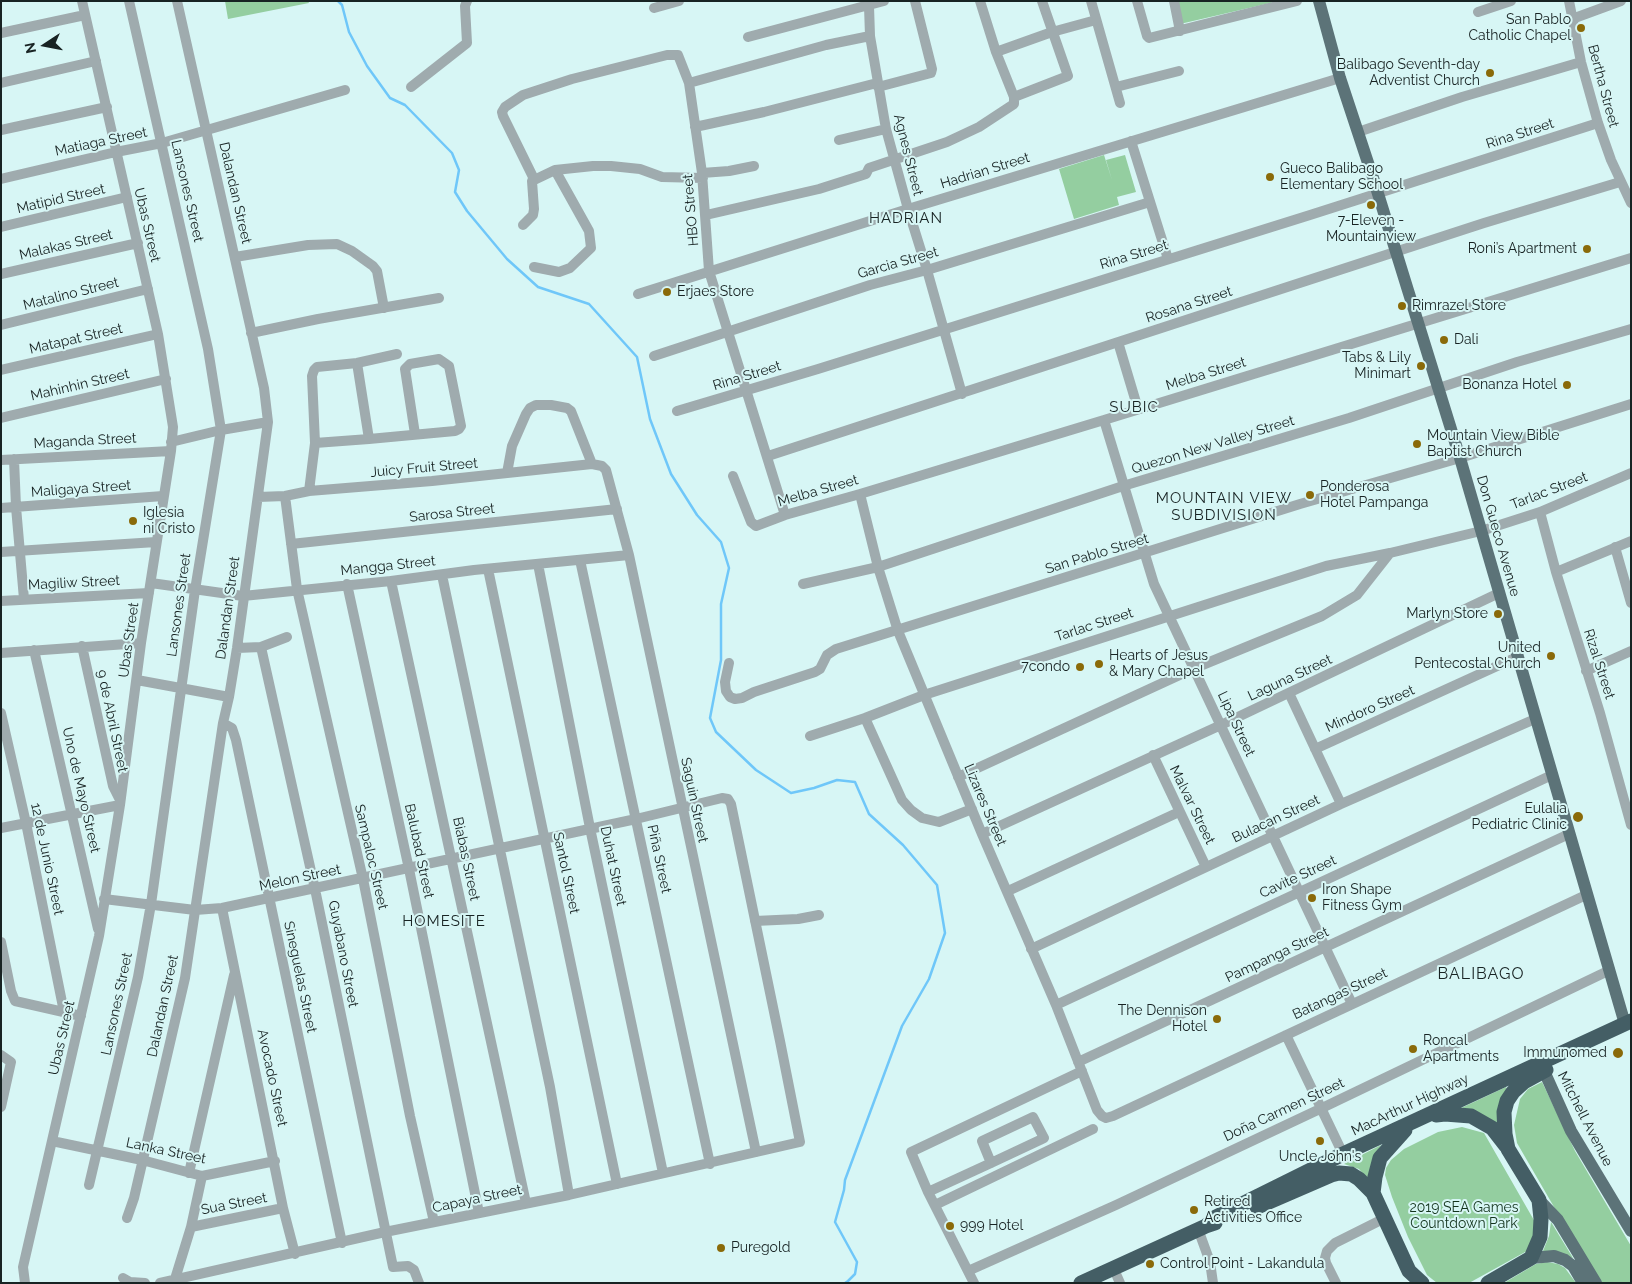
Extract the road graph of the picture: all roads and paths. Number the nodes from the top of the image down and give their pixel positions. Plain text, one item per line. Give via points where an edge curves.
1 (82, 1) edge
2 (129, 1) edge
3 (177, 1) edge
4 (467, 1) edge
5 (679, 1) edge
6 (884, 1) edge
7 (915, 1) edge
8 (980, 1) edge
9 (1042, 1) edge
10 (1090, 1) edge
11 (1137, 1) edge
12 (1174, 1) edge
13 (1297, 1) edge
14 (1319, 1) edge
15 (1511, 1) edge
16 (1569, 1) edge
17 (1621, 1) edge
18 (869, 6) junction
19 (654, 8) dead end
20 (1478, 12) dead end
21 (85, 16) junction
22 (1572, 19) junction
23 (1096, 20) junction
24 (1180, 31) junction
25 (1052, 32) junction
26 (1, 33) edge
27 (870, 36) junction
28 (748, 37) dead end
29 (996, 52) junction
30 (96, 61) junction
31 (1581, 62) junction
32 (1179, 71) dead end
33 (1340, 78) junction
34 (1, 83) edge
35 (689, 83) junction
36 (878, 85) junction
37 (412, 87) dead end
38 (1116, 87) junction
39 (345, 90) dead end
40 (1014, 98) junction
41 (1120, 103) dead end
42 (107, 107) junction
43 (1598, 123) junction
44 (695, 127) junction
45 (886, 129) junction
46 (1, 130) edge
47 (207, 131) junction
48 (1358, 132) junction
49 (839, 140) dead end
50 (1131, 141) junction
51 (162, 143) junction
52 (116, 152) junction
53 (895, 160) junction
54 (754, 166) dead end
55 (555, 170) junction
56 (703, 175) junction
57 (1, 179) edge
58 (534, 179) junction
59 (1620, 182) junction
60 (1378, 193) junction
61 (127, 197) junction
62 (1150, 202) junction
63 (1631, 203) edge
64 (908, 209) junction
65 (706, 215) junction
66 (523, 225) dead end
67 (1, 227) edge
68 (138, 243) junction
69 (1395, 252) junction
70 (235, 257) junction
71 (1631, 258) edge
72 (1168, 259) junction
73 (534, 268) dead end
74 (927, 270) junction
75 (709, 271) junction
76 (1, 274) edge
77 (148, 289) junction
78 (638, 294) dead end
79 (439, 298) dead end
80 (384, 308) junction
81 (1418, 324) junction
82 (1, 325) edge
83 (944, 328) junction
84 (1631, 329) edge
85 (728, 332) junction
86 (251, 333) junction
87 (158, 334) junction
88 (1118, 342) junction
89 (397, 354) dead end
90 (654, 356) dead end
91 (357, 363) junction
92 (1, 370) edge
93 (166, 379) junction
94 (1438, 389) junction
95 (746, 391) junction
96 (962, 394) junction
97 (1631, 404) edge
98 (1138, 409) junction
99 (677, 411) dead end
100 (1, 418) edge
101 (1104, 420) junction
102 (268, 422) junction
103 (221, 430) junction
104 (415, 434) junction
105 (369, 439) junction
106 (315, 444) junction
107 (171, 446) junction
108 (768, 456) junction
109 (1460, 458) junction
110 (14, 459) junction
111 (1, 460) edge
112 (592, 464) junction
113 (507, 473) junction
114 (1631, 473) edge
115 (733, 476) dead end
116 (1123, 486) junction
117 (310, 492) junction
118 (860, 494) junction
119 (164, 496) junction
120 (284, 496) junction
121 (258, 497) junction
122 (16, 507) junction
123 (1, 508) edge
124 (617, 510) junction
125 (1540, 512) junction
126 (785, 514) junction
127 (1481, 531) junction
128 (1631, 541) edge
129 (156, 542) junction
130 (290, 544) junction
131 (1615, 547) junction
132 (20, 551) junction
133 (1, 552) edge
134 (1390, 553) junction
135 (1144, 554) junction
136 (629, 555) junction
137 (580, 560) junction
138 (538, 564) junction
139 (878, 567) junction
140 (488, 569) junction
141 (1556, 572) junction
142 (442, 575) junction
143 (391, 581) junction
144 (347, 584) junction
145 (803, 584) dead end
146 (150, 588) junction
147 (297, 589) junction
148 (195, 590) junction
149 (1499, 593) junction
150 (243, 596) junction
151 (24, 599) junction
152 (1, 601) edge
153 (1631, 603) edge
154 (1168, 616) junction
155 (898, 631) junction
156 (287, 637) dead end
157 (141, 643) junction
158 (82, 646) junction
159 (261, 647) junction
160 (237, 648) junction
161 (34, 650) junction
162 (1631, 651) edge
163 (1, 653) edge
164 (1517, 657) junction
165 (729, 663) dead end
166 (1195, 668) junction
167 (1586, 671) junction
168 (137, 680) junction
169 (182, 688) junction
170 (1289, 693) junction
171 (924, 695) junction
172 (229, 698) junction
173 (1, 713) edge
174 (865, 718) junction
175 (1535, 718) junction
176 (223, 723) junction
177 (1221, 725) junction
178 (810, 736) dead end
179 (1315, 749) junction
180 (1153, 755) junction
181 (1552, 775) junction
182 (958, 777) junction
183 (120, 803) junction
184 (1341, 804) junction
185 (682, 808) junction
186 (972, 809) junction
187 (1179, 812) junction
188 (73, 815) junction
189 (636, 819) junction
190 (26, 824) junction
191 (1631, 825) edge
192 (1, 828) edge
193 (590, 828) junction
194 (982, 834) junction
195 (1569, 834) junction
196 (1272, 836) junction
197 (545, 838) junction
198 (500, 848) junction
199 (452, 859) junction
200 (1206, 867) junction
201 (409, 869) junction
202 (363, 879) junction
203 (315, 889) junction
204 (1008, 891) junction
205 (1299, 892) junction
206 (1586, 895) junction
207 (104, 899) junction
208 (270, 899) junction
209 (152, 904) junction
210 (222, 908) junction
211 (195, 910) junction
212 (819, 915) dead end
213 (755, 921) junction
214 (99, 936) junction
215 (1, 942) edge
216 (1325, 948) junction
217 (1031, 949) junction
218 (1610, 970) junction
219 (235, 972) junction
220 (1352, 1004) junction
221 (1056, 1005) junction
222 (64, 1012) junction
223 (81, 1016) junction
224 (1629, 1025) edge
225 (1286, 1035) junction
226 (1, 1055) edge
227 (1080, 1066) junction
228 (1544, 1071) junction
229 (1, 1107) edge
230 (1322, 1108) junction
231 (1106, 1118) joint
232 (1419, 1119) junction
233 (1093, 1129) dead end
234 (52, 1141) junction
235 (1508, 1149) junction
236 (98, 1150) junction
237 (756, 1152) junction
238 (1343, 1154) junction
239 (142, 1160) junction
240 (275, 1161) junction
241 (991, 1163) junction
242 (710, 1164) junction
243 (189, 1173) junction
244 (663, 1173) junction
245 (202, 1176) junction
246 (617, 1184) junction
247 (89, 1185) dead end
248 (928, 1192) junction
249 (1373, 1193) junction
250 (569, 1195) junction
251 (1539, 1200) junction
252 (526, 1203) junction
253 (935, 1205) junction
254 (283, 1208) junction
255 (479, 1213) junction
256 (127, 1218) dead end
257 (1385, 1218) junction
258 (434, 1222) junction
259 (191, 1226) junction
260 (1202, 1227) junction
261 (1631, 1231) edge
262 (385, 1232) junction
263 (342, 1243) junction
264 (295, 1254) junction
265 (1531, 1258) junction
266 (1113, 1267) junction
267 (968, 1272) junction
268 (1413, 1277) edge
269 (123, 1278) dead end
270 (175, 1279) junction
271 (25, 1283) edge
272 (145, 1283) edge
273 (160, 1283) edge
274 (419, 1283) edge
275 (974, 1283) edge
276 (1081, 1283) edge
277 (1120, 1283) edge
278 (1213, 1283) edge
279 (1336, 1283) edge
280 (1422, 1283) edge
281 (1488, 1283) edge
282 (1583, 1283) edge
283 (1596, 1283) edge

1 - 21 street, Ubas Street
2 - 51 street, Lansones Street
3 - 47 street, Dalandan Street
4 - 37 street via 467,43
5 - 19 street
6 - 18 street
7 - 36 street via 931,73
8 - 29 street
9 - 25 street
10 - 23 street
11 - 24 street via 1149,38
12 - 24 street
13 - 24 street
14 - 33 main road, Don Gueco Avenue
15 - 20 street
16 - 22 street, Bertha Street
17 - 22 street
18 - 27 street, Agnes Street
18 - 28 street
21 - 26 street
21 - 30 street, Ubas Street
22 - 31 street, Bertha Street
23 - 25 street
23 - 38 street
25 - 29 street
25 - 40 street via 1068,76
27 - 35 street
27 - 36 street, Agnes Street
29 - 40 street
30 - 34 street
30 - 42 street, Ubas Street
31 - 43 street, Bertha Street
31 - 48 street
32 - 38 street
33 - 48 main road, Don Gueco Avenue
33 - 50 street, Hadrian Street
35 - 44 street, HBO Street
35 - 58 street, HBO Street via 678,55 674,54 523,94 502,112
36 - 44 street
36 - 45 street, Agnes Street
38 - 41 street
39 - 47 street
40 - 53 street via 1014,104 979,127
42 - 46 street
42 - 52 street, Ubas Street
43 - 59 street, Bertha Street
43 - 60 street, Rina Street
44 - 56 street, HBO Street
45 - 49 street
45 - 53 street, Agnes Street
47 - 51 street, Matiaga Street
47 - 70 street, Dalandan Street
48 - 60 main road, Don Gueco Avenue
50 - 62 street
50 - 64 street, Hadrian Street
51 - 52 street, Matiaga Street
51 - 103 street, Lansones Street via 208,349
52 - 57 street, Matiaga Street
52 - 61 street, Ubas Street
53 - 64 street, Agnes Street
53 - 65 street via 869,168 866,174 819,188
54 - 56 street
55 - 56 street via 611,166 640,169 662,177
55 - 58 street
55 - 73 street via 589,231 591,248 570,268 559,272
56 - 65 street, HBO Street
58 - 66 street via 533,215
59 - 63 street, Bertha Street
59 - 69 street, Rosana Street
60 - 69 main road, Don Gueco Avenue
60 - 72 street, Rina Street
61 - 67 street, Matipid Street
61 - 68 street, Ubas Street
62 - 72 street
62 - 74 street, Garcia Street
64 - 74 street, Agnes Street
64 - 75 street, Hadrian Street
65 - 75 street, HBO Street
68 - 76 street, Malakas Street
68 - 77 street, Ubas Street
69 - 81 main road, Don Gueco Avenue
69 - 88 street, Rosana Street
70 - 80 street via 308,245 337,244 352,251 377,271
70 - 86 street, Dalandan Street
71 - 81 street, Melba Street
72 - 83 street, Rina Street
74 - 83 street, Agnes Street
74 - 85 street, Garcia Street via 870,285
75 - 78 street, Hadrian Street
75 - 85 street, HBO Street
77 - 82 street, Matalino Street
77 - 87 street, Ubas Street
79 - 80 street
80 - 86 street
81 - 94 main road, Don Gueco Avenue
81 - 98 street, Melba Street
83 - 95 street, Rina Street
83 - 96 street, Agnes Street
84 - 94 street, Quezon New Valley Street
85 - 90 street, Garcia Street
85 - 95 street, HBO Street
86 - 102 street, Dalandan Street
87 - 92 street, Matapat Street
87 - 93 street, Ubas Street
88 - 96 street, Rosana Street
88 - 98 street
89 - 91 street
91 - 105 street
91 - 106 street via 314,370
93 - 100 street, Mahinhin Street
93 - 107 street, Ubas Street via 173,426
94 - 109 main road, Don Gueco Avenue
94 - 116 street, Quezon New Valley Street
95 - 99 street, Rina Street
95 - 108 street, HBO Street
96 - 108 street, Rosana Street
97 - 109 street, San Pablo Street
98 - 101 street, Melba Street
101 - 116 street, Lipa Street
101 - 118 street, Melba Street
102 - 103 street, Maganda Street
102 - 121 street, Dalandan Street
103 - 107 street, Maganda Street
103 - 148 street, Lansones Street
104 - 104 street via 405,369 410,364 439,358 449,366 461,426 454,430
104 - 105 street
105 - 106 street
106 - 117 street
107 - 110 street, Maganda Street
107 - 119 street, Ubas Street
108 - 126 street, HBO Street
109 - 127 main road, Don Gueco Avenue
109 - 135 street, San Pablo Street
110 - 111 street, Maganda Street
110 - 122 street
112 - 113 street, Juicy Fruit Street
112 - 113 street via 571,411 551,404 536,405 526,414 512,446
112 - 124 street, Saguin Street via 606,470
113 - 117 street, Juicy Fruit Street
114 - 125 street, Tarlac Street
115 - 126 street, Melba Street via 752,525
116 - 135 street, Lipa Street
116 - 139 street, Quezon New Valley Street
117 - 120 street, Juicy Fruit Street
118 - 126 street, Melba Street
118 - 139 street, Lizares Street
119 - 122 street, Maligaya Street
119 - 129 street, Ubas Street
120 - 121 street, Juicy Fruit Street
120 - 130 street, Sampaloc Street
121 - 150 street, Dalandan Street
122 - 123 street, Maligaya Street
122 - 132 street
124 - 130 street, Sarosa Street
124 - 136 street, Saguin Street
125 - 127 street, Tarlac Street
125 - 141 street, Rizal Street
127 - 134 street, Tarlac Street
127 - 149 main road, Don Gueco Avenue
128 - 131 street
129 - 132 street
129 - 146 street, Ubas Street
130 - 147 street, Sampaloc Street
131 - 141 street
131 - 153 street
132 - 133 street
132 - 151 street
134 - 154 street, Tarlac Street via 1326,566
134 - 166 street via 1351,600 1322,616
135 - 154 street, Lipa Street
135 - 155 street, San Pablo Street
136 - 137 street, Mangga Street
136 - 185 street, Saguin Street
137 - 138 street, Mangga Street
137 - 189 street, Piña Street
138 - 140 street, Mangga Street
138 - 193 street, Duhat Street
139 - 145 street, Quezon New Valley Street
139 - 155 street, Lizares Street
140 - 142 street, Mangga Street
140 - 197 street, Santol Street
141 - 167 street, Rizal Street
142 - 143 street, Mangga Street
142 - 198 street
143 - 144 street, Mangga Street
143 - 199 street, Biabas Street
144 - 147 street, Mangga Street
144 - 201 street, Balubad Street
146 - 148 street, Mangga Street
146 - 151 street, Magiliw Street
146 - 157 street, Ubas Street
147 - 150 street, Mangga Street
147 - 202 street, Sampaloc Street
148 - 150 street, Mangga Street
148 - 169 street, Lansones Street
149 - 164 main road, Don Gueco Avenue
149 - 170 street, Laguna Street
150 - 160 street, Dalandan Street
151 - 152 street, Magiliw Street
154 - 166 street, Lipa Street
154 - 171 street, Tarlac Street
155 - 165 street, San Pablo Street via 836,649 827,655 815,672 735,699 726,691
155 - 171 street, Lizares Street
156 - 159 street
157 - 158 street
157 - 168 street, Ubas Street
158 - 161 street
158 - 183 street, 9 de Abril Street via 113,786
159 - 160 street
159 - 203 street, Guyabano Street
160 - 172 street, Dalandan Street
161 - 163 street
161 - 188 street, Uno de Mayo Street
162 - 167 street
164 - 175 main road, Don Gueco Avenue
164 - 179 street, Mindoro Street
166 - 177 street, Lipa Street
166 - 182 street
167 - 191 street, Rizal Street
168 - 169 street
168 - 183 street, Ubas Street
169 - 172 street
169 - 209 street, Lansones Street
170 - 177 street, Laguna Street
170 - 179 street
171 - 174 street, Tarlac Street
171 - 182 street, Lizares Street
172 - 176 street, Dalandan Street
173 - 190 street, 12 de Junio Street
174 - 178 street, Tarlac Street
174 - 186 street via 902,800 911,810 922,818 939,822
175 - 181 main road, Don Gueco Avenue
175 - 184 street, Bulacan Street
176 - 208 street, Sineguelas Street via 234,734
176 - 211 street, Dalandan Street
177 - 180 street, Laguna Street
177 - 196 street, Lipa Street
179 - 184 street
180 - 187 street, Malvar Street
180 - 194 street, Laguna Street
181 - 195 main road, Don Gueco Avenue
181 - 205 street, Cavite Street
182 - 186 street, Lizares Street
183 - 188 street
183 - 207 street, Ubas Street
184 - 196 street, Bulacan Street
185 - 189 street, Melon Street
185 - 213 street, Melon Street via 728,799
185 - 237 street, Saguin Street
186 - 194 street, Lizares Street
187 - 200 street, Malvar Street
187 - 204 street
188 - 190 street
188 - 214 street, Uno de Mayo Street
189 - 193 street, Melon Street
189 - 242 street, Piña Street
190 - 192 street
190 - 222 street, 12 de Junio Street
193 - 197 street, Melon Street
193 - 244 street, Duhat Street
194 - 204 street, Lizares Street
195 - 206 main road, Don Gueco Avenue
195 - 216 street, Pampanga Street
196 - 200 street, Bulacan Street
196 - 205 street, Lipa Street
197 - 198 street, Melon Street
197 - 246 street, Santol Street
198 - 199 street, Melon Street
198 - 250 street
199 - 201 street, Melon Street
199 - 252 street, Biabas Street
200 - 217 street, Bulacan Street
201 - 202 street, Melon Street
201 - 255 street, Balubad Street
202 - 203 street, Melon Street
202 - 258 street, Sampaloc Street
203 - 208 street, Melon Street
203 - 262 street, Guyabano Street
204 - 217 street, Lizares Street
205 - 216 street, Lipa Street
205 - 221 street, Cavite Street
206 - 218 main road, Don Gueco Avenue
206 - 220 street, Batangas Street
207 - 209 street, Melon Street
207 - 214 street, Ubas Street
208 - 210 street, Melon Street
208 - 263 street, Sineguelas Street
209 - 211 street, Melon Street
209 - 236 street, Lansones Street
210 - 211 street, Melon Street
210 - 219 street, Avocado Street
211 - 239 street, Dalandan Street via 185,978
212 - 213 street
213 - 237 street, Capaya Street via 800,1142
214 - 223 street, Ubas Street
215 - 222 street via 15,1000
216 - 220 street, Lipa Street
216 - 227 street, Pampanga Street
217 - 221 street, Lizares Street
218 - 224 main road, Don Gueco Avenue
218 - 230 street, Doña Carmen Street
219 - 240 street, Avocado Street
219 - 243 street
220 - 225 street, Batangas Street
221 - 227 street, Lizares Street
222 - 223 street
223 - 234 street, Ubas Street
224 - 228 highway
224 - 232 highway, MacArthur Highway
225 - 230 street
225 - 231 street, Batangas Street
226 - 229 street via 11,1062
227 - 231 street, Lizares Street via 1097,1110
227 - 248 street, Pampanga Street via 910,1152
228 - 235 highway via 1524,1082 1507,1100 1504,1122
228 - 261 main road, Mitchell Avenue via 1572,1131
230 - 238 street
230 - 267 street, Doña Carmen Street
232 - 235 highway via 1445,1114 1471,1116 1492,1128
232 - 238 highway, MacArthur Highway
232 - 249 highway via 1396,1138 1380,1158
233 - 253 street
234 - 236 street, Lanka Street
234 - 271 street, Ubas Street via 23,1267
235 - 251 highway
236 - 239 street, Lanka Street
236 - 247 street, Lansones Street
237 - 242 street, Capaya Street
238 - 260 highway, MacArthur Highway
239 - 243 street, Lanka Street
239 - 256 street, Dalandan Street
240 - 245 street, Lanka Street
240 - 254 street, Avocado Street
241 - 241 street via 1044,1138 1033,1116 982,1141
241 - 248 street
242 - 244 street, Capaya Street
243 - 245 street, Lanka Street
244 - 246 street, Capaya Street
245 - 259 street
246 - 250 street, Capaya Street
248 - 253 street
249 - 257 highway, MacArthur Highway
249 - 260 highway, MacArthur Highway via 1351,1174 1339,1173
250 - 252 street, Capaya Street
251 - 265 highway via 1540,1237
251 - 283 main road via 1558,1220
252 - 255 street, Capaya Street
253 - 267 street
254 - 259 street, Sua Street
254 - 264 street, Avocado Street
255 - 258 street, Capaya Street
257 - 268 highway, MacArthur Highway
257 - 279 street via 1327,1251 1325,1258
258 - 262 street, Capaya Street
259 - 270 street
260 - 266 highway, MacArthur Highway
260 - 278 street
262 - 263 street, Capaya Street
262 - 274 street, Guyabano Street via 393,1267 408,1266 414,1270
263 - 264 street, Capaya Street
264 - 270 street, Capaya Street
265 - 281 highway
265 - 282 main road via 1554,1256 1565,1260 1573,1266
266 - 276 highway, MacArthur Highway
266 - 277 street
267 - 275 street
268 - 280 highway, MacArthur Highway
269 - 272 street
270 - 273 street, Capaya Street

